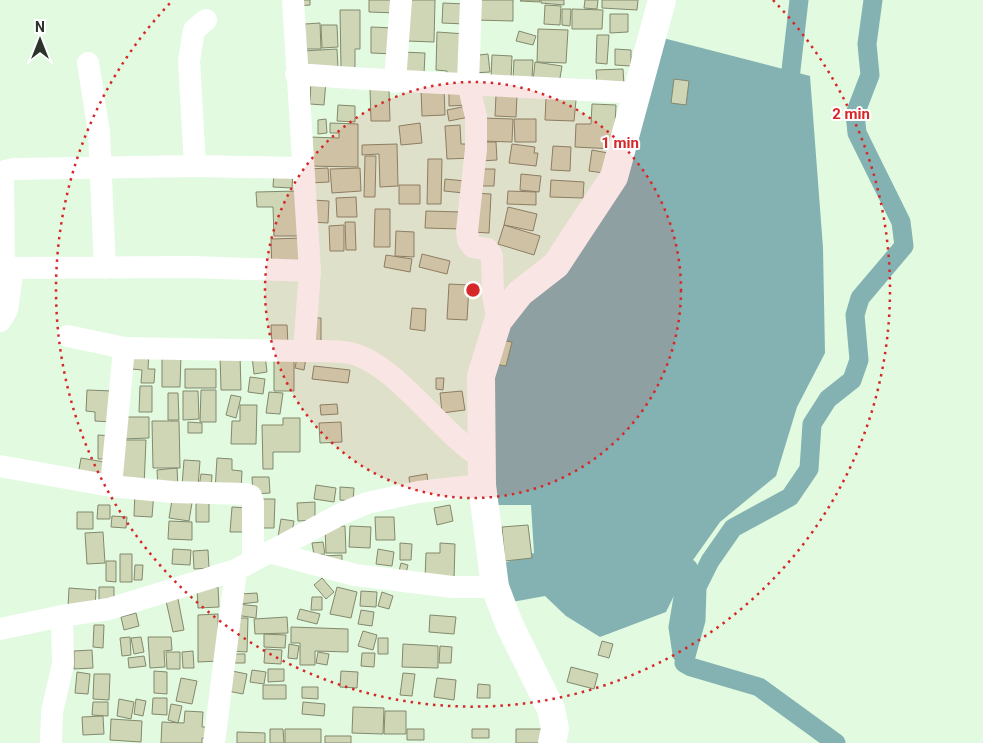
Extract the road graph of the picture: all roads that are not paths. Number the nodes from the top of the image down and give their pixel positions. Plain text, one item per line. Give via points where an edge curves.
1 (293, 0) edge
2 (401, 0) edge
3 (471, 0) edge
4 (662, 0) edge
5 (206, 20) dead end
6 (88, 64) dead end
7 (296, 74) junction
8 (395, 82) junction
9 (468, 83) junction
10 (638, 93) junction
11 (195, 166) junction
12 (100, 167) junction
13 (302, 168) junction
14 (6, 268) edge
15 (105, 268) junction
16 (310, 271) junction
17 (0, 321) edge
18 (498, 321) junction
19 (68, 336) dead end
20 (124, 348) junction
21 (304, 350) junction
22 (480, 457) junction
23 (0, 466) edge
24 (482, 485) junction
25 (111, 486) junction
26 (253, 561) junction
27 (495, 586) junction
28 (62, 616) junction
29 (0, 630) edge
30 (51, 743) edge
31 (214, 743) edge
32 (552, 743) edge

1 - 7 street
2 - 8 street
3 - 9 street
4 - 10 main road
5 - 11 street via 194,30 189,61
6 - 12 street via 99,132
7 - 8 street
7 - 13 street
8 - 9 street
9 - 10 street
9 - 18 street via 476,117 476,149 468,240 473,247 487,249 492,256 493,295
10 - 18 main road via 614,177 556,265 520,294
11 - 12 street
11 - 13 street
12 - 14 street via 6,171 3,178
12 - 15 street
13 - 16 street
14 - 15 street
14 - 17 street via 7,310
15 - 16 street
16 - 21 street
18 - 22 main road via 481,376
19 - 20 street
20 - 21 street
20 - 25 street
21 - 22 street via 350,353 376,365 425,407 462,446
22 - 24 main road
23 - 25 street
24 - 26 street via 418,492 367,503
24 - 27 main road
25 - 26 street via 251,496
26 - 27 street via 452,587
26 - 28 street via 109,609
26 - 31 street
27 - 32 main road via 509,624 551,709 555,729
28 - 29 street
28 - 30 street via 63,664 52,712

